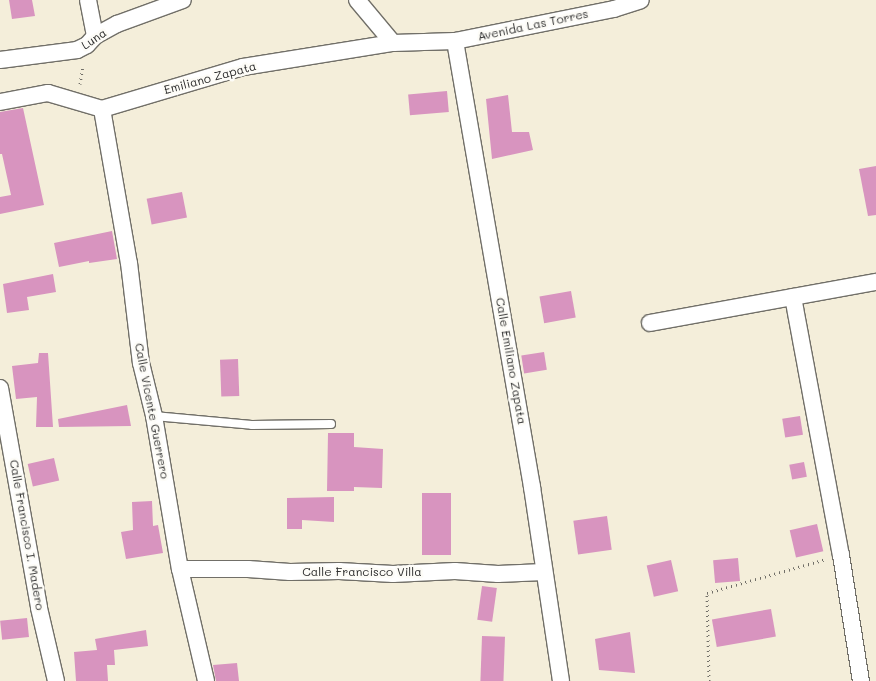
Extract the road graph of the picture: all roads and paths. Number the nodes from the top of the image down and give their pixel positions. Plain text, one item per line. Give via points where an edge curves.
1 (88, 0) edge
2 (183, 0) edge
3 (356, 0) edge
4 (641, 0) edge
5 (91, 41) junction
6 (455, 41) junction
7 (393, 43) junction
8 (0, 60) edge
9 (0, 102) edge
10 (76, 102) junction
11 (102, 109) junction
12 (876, 282) edge
13 (793, 297) junction
14 (650, 323) dead end
15 (0, 388) edge
16 (154, 416) junction
17 (331, 424) dead end
18 (841, 555) junction
19 (180, 569) junction
20 (544, 572) junction
21 (56, 681) edge
22 (206, 681) edge
23 (561, 681) edge
24 (709, 681) edge
25 (861, 681) edge

1 - 5 street
2 - 5 street, Luna via 117,24
3 - 7 street
4 - 6 street, Avenida Las Torres via 614,9
5 - 8 street, Luna via 77,50
5 - 10 path
6 - 7 street, Emiliano Zapata
6 - 20 street, Calle Emiliano Zapata
7 - 11 street, Emiliano Zapata via 242,67
9 - 10 street via 48,93
10 - 11 street
11 - 16 street, Calle Vicente Guerrero via 129,263 141,363
12 - 13 street
13 - 14 street
13 - 18 street
15 - 21 street, Calle Francisco I. Madero
16 - 17 lane via 252,425
16 - 19 street, Calle Vicente Guerrero
18 - 24 path via 707,593
18 - 25 street
19 - 20 street, Calle Francisco Villa via 393,574
19 - 22 street, Calle Vicente Guerrero
20 - 23 street, Calle Emiliano Zapata

